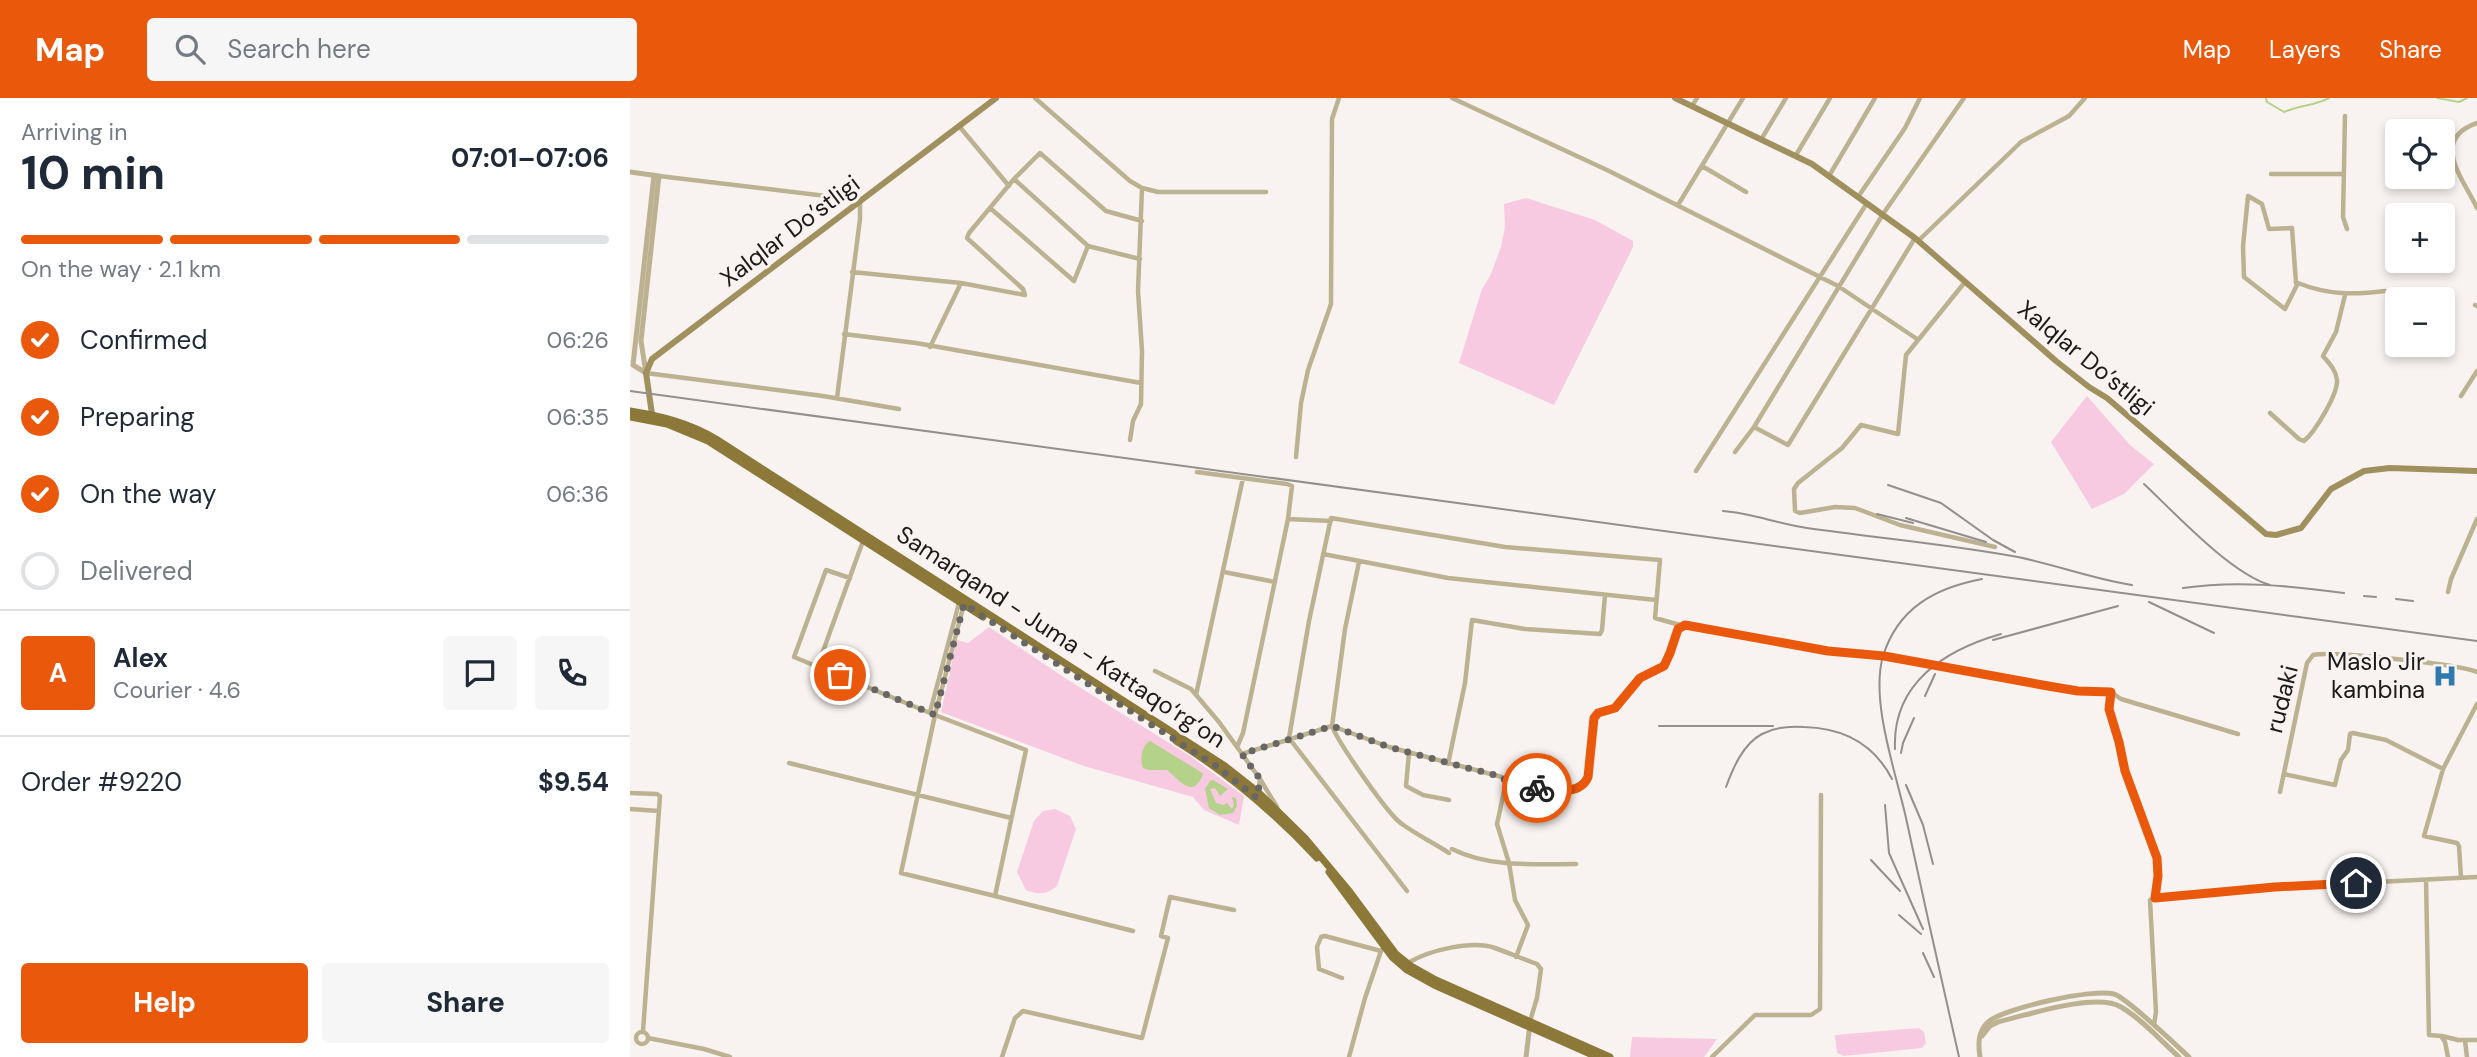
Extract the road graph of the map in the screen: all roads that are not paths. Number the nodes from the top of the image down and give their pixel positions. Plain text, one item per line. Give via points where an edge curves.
1 (996, 98) edge
2 (1035, 98) edge
3 (1339, 98) edge
4 (1452, 98) edge
5 (1675, 98) edge
6 (1696, 98) edge
7 (1743, 98) edge
8 (1786, 98) edge
9 (1830, 98) edge
10 (1875, 98) edge
11 (1920, 98) edge
12 (1964, 98) edge
13 (2085, 98) edge
14 (1692, 106) junction
15 (2345, 116) dead end
16 (1728, 122) junction
17 (2477, 123) edge
18 (959, 126) junction
19 (1762, 138) junction
20 (1796, 155) junction
21 (1702, 166) junction
22 (630, 172) edge
23 (2271, 174) dead end
24 (2344, 174) junction
25 (657, 176) junction
26 (1829, 176) junction
27 (1014, 179) junction
28 (1009, 186) junction
29 (1142, 188) junction
30 (1746, 191) dead end
31 (1266, 192) dead end
32 (1858, 197) junction
33 (860, 202) junction
34 (1867, 203) junction
35 (1678, 205) junction
36 (990, 208) junction
37 (2477, 208) edge
38 (1883, 215) junction
39 (1142, 221) junction
40 (2347, 229) dead end
41 (1917, 240) junction
42 (1088, 246) junction
43 (1140, 259) junction
44 (852, 272) junction
45 (1820, 278) junction
46 (1966, 282) junction
47 (961, 283) junction
48 (2298, 283) junction
49 (1838, 286) junction
50 (2385, 291) dead end
51 (2345, 295) junction
52 (1871, 309) junction
53 (844, 334) junction
54 (1917, 340) junction
55 (930, 346) junction
56 (634, 356) junction
57 (647, 364) junction
58 (631, 365) edge
59 (2477, 372) edge
60 (1142, 383) junction
61 (2460, 396) dead end
62 (837, 398) junction
63 (899, 409) dead end
64 (630, 411) edge
65 (2270, 413) dead end
66 (652, 414) junction
67 (630, 417) edge
68 (1754, 427) junction
69 (1130, 440) dead end
70 (1735, 452) dead end
71 (1296, 457) dead end
72 (1696, 471) dead end
73 (2477, 471) edge
74 (1197, 472) dead end
75 (1243, 478) junction
76 (826, 512) junction
77 (1288, 519) junction
78 (2477, 519) edge
79 (1331, 521) junction
80 (852, 528) junction
81 (863, 540) junction
82 (1995, 547) dead end
83 (1324, 555) junction
84 (1359, 562) junction
85 (1224, 572) junction
86 (850, 579) junction
87 (1275, 582) junction
88 (2448, 592) dead end
89 (1605, 595) junction
90 (1656, 600) junction
91 (962, 603) junction
92 (1681, 625) junction
93 (818, 665) junction
94 (1156, 671) dead end
95 (2477, 673) edge
96 (2111, 692) junction
97 (1196, 695) junction
98 (2477, 704) edge
99 (932, 714) junction
100 (1332, 726) junction
101 (2238, 734) dead end
102 (1289, 738) junction
103 (1237, 747) junction
104 (1409, 752) junction
105 (1242, 754) junction
106 (789, 763) dead end
107 (1448, 764) junction
108 (2443, 769) junction
109 (2284, 774) junction
110 (1260, 779) junction
111 (1506, 782) junction
112 (2280, 792) dead end
113 (630, 793) edge
114 (917, 794) junction
115 (1258, 795) junction
116 (1821, 795) dead end
117 (1449, 800) dead end
118 (630, 810) edge
119 (659, 811) junction
120 (1279, 811) junction
121 (1011, 818) junction
122 (1508, 863) junction
123 (1576, 864) dead end
124 (2477, 877) edge
125 (2462, 878) junction
126 (2426, 880) junction
127 (1407, 891) dead end
128 (995, 896) junction
129 (2155, 898) junction
130 (1234, 910) dead end
131 (1133, 931) dead end
132 (1384, 947) junction
133 (1516, 957) junction
134 (1408, 964) junction
135 (1342, 978) dead end
136 (1530, 1024) junction
137 (2153, 1026) junction
138 (643, 1031) junction
139 (2441, 1036) junction
140 (648, 1038) junction
141 (2477, 1040) edge
142 (1979, 1041) junction
143 (2465, 1041) junction
144 (730, 1057) edge
145 (1002, 1057) edge
146 (1349, 1057) edge
147 (1526, 1057) edge
148 (1598, 1057) edge
149 (1610, 1057) edge
150 (1712, 1057) edge
151 (1980, 1057) edge
152 (2179, 1057) edge
153 (2189, 1057) edge
154 (2448, 1057) edge
155 (2468, 1057) edge

1 - 18 main road, Xalqlar Do’stligi
2 - 29 street
3 - 71 street via 1332,119 1331,304 1308,370
4 - 35 street
5 - 14 main road, Xalqlar Do’stligi
6 - 14 street
7 - 16 street
8 - 19 street
9 - 20 street
10 - 26 street
11 - 32 street
12 - 38 street
13 - 41 street via 2069,116 2021,142
14 - 16 main road, Xalqlar Do’stligi
15 - 24 street
16 - 19 main road, Xalqlar Do’stligi
16 - 21 street
17 - 37 street via 2465,127 2455,140 2452,160
18 - 28 street
18 - 33 main road, Xalqlar Do’stligi
19 - 20 main road, Xalqlar Do’stligi
20 - 26 main road, Xalqlar Do’stligi
21 - 30 street
21 - 35 street
22 - 25 street
23 - 24 street
24 - 40 street
25 - 33 street
25 - 56 street
25 - 57 street via 641,328
26 - 32 main road, Xalqlar Do’stligi
27 - 28 street
27 - 39 street via 1037,154 1044,153 1106,211
27 - 42 street
28 - 36 street
29 - 31 street
29 - 39 street
32 - 34 main road, Xalqlar Do’stligi
33 - 44 street
33 - 57 main road, Xalqlar Do’stligi
34 - 38 main road, Xalqlar Do’stligi
34 - 45 street
35 - 45 street
36 - 42 street via 1074,281
36 - 47 street via 967,238 1025,295
38 - 41 main road, Xalqlar Do’stligi
38 - 49 street
39 - 43 street
41 - 46 main road, Xalqlar Do’stligi
41 - 52 street
42 - 43 street
43 - 60 street
44 - 47 street
44 - 53 street
45 - 49 street
45 - 72 street
46 - 54 street
46 - 73 main road, Xalqlar Do’stligi via 2268,535 2304,526 2327,493 2364,471
47 - 55 street
48 - 48 street via 2292,228 2269,229 2262,204 2248,196 2244,277 2285,309
48 - 51 street
49 - 52 street
49 - 68 street
50 - 51 street
51 - 65 street via 2336,332 2323,356 2331,364 2337,384 2311,434 2299,439
52 - 54 street
52 - 68 street via 1788,445
53 - 55 street
53 - 62 street
54 - 82 street via 1904,363 1898,434 1861,425 1842,449 1794,489 1795,511 1855,508 1900,526
55 - 60 street
56 - 57 street
56 - 58 street
57 - 58 street
57 - 62 street
57 - 66 main road
59 - 61 street
60 - 69 street
62 - 63 street
64 - 66 main road, Samarqand - Juma - Kattaqo‘rg‘on
66 - 76 main road, Samarqand - Juma - Kattaqo‘rg‘on via 708,434
67 - 76 main road, Samarqand - Juma - Kattaqo‘rg‘on via 667,424 702,438
68 - 70 street
74 - 75 street
75 - 77 street via 1292,486
75 - 85 street
76 - 80 main road, Samarqand - Juma - Kattaqo‘rg‘on
77 - 79 street
77 - 87 street
78 - 88 street
79 - 83 street
79 - 90 street via 1333,517 1506,547 1661,560
80 - 81 main road, Samarqand - Juma - Kattaqo‘rg‘on
80 - 115 main road, Samarqand - Juma - Kattaqo‘rg‘on via 1213,758
81 - 86 street
81 - 91 main road, Samarqand - Juma - Kattaqo‘rg‘on
83 - 84 street
83 - 102 street
84 - 89 street via 1448,578
84 - 100 street
85 - 87 street
85 - 97 street
86 - 93 street
86 - 93 street via 826,570 794,657
87 - 103 street
89 - 90 street
89 - 107 street via 1600,634 1472,620
90 - 92 street via 1655,618
91 - 99 street
91 - 115 main road, Samarqand - Juma - Kattaqo‘rg‘on
92 - 96 street via 2058,688
92 - 111 street via 1664,666 1640,678 1615,708 1594,718 1588,777 1581,787 1544,789
93 - 99 street
94 - 97 street
95 - 109 street, rudaki via 2447,666 2313,654 2307,663
96 - 101 street via 2121,699
96 - 129 street via 2109,709 2125,771 2157,858
97 - 103 street
98 - 108 street
99 - 114 street
99 - 121 street via 1026,750
100 - 102 street
100 - 104 street
100 - 122 street via 1400,823 1469,858
102 - 105 street
102 - 127 street
103 - 105 street
104 - 107 street
104 - 117 street via 1406,786
105 - 110 street
106 - 114 street
107 - 111 street via 1502,777
108 - 109 street via 2386,740 2353,733 2335,785
108 - 125 street via 2424,836 2457,843
109 - 112 street, rudaki
110 - 115 street
110 - 120 street
111 - 122 street via 1497,824
113 - 119 street via 657,794
114 - 121 street
114 - 128 street via 901,873
115 - 120 main road, Samarqand - Juma - Kattaqo‘rg‘on
115 - 132 main road, Samarqand - Juma - Kattaqo‘rg‘on via 1320,861
116 - 150 street via 1820,1009 1805,1015 1755,1015
118 - 119 street
119 - 138 street
120 - 132 main road, Samarqand - Juma - Kattaqo‘rg‘on via 1323,859
121 - 128 street
122 - 123 street
122 - 133 street via 1515,900 1528,926
124 - 125 street
125 - 126 street
126 - 129 street
126 - 139 street via 2429,1035
128 - 131 street
129 - 137 street via 2150,900
130 - 145 street via 1170,897 1161,936 1168,939 1142,1038 1024,1011 1015,1018
132 - 134 main road, Samarqand - Juma - Kattaqo‘rg‘on
132 - 135 street via 1321,937 1317,947 1320,971
132 - 136 main road, Samarqand - Juma - Kattaqo‘rg‘on via 1424,981
132 - 146 street
133 - 134 street via 1472,944
133 - 136 street via 1541,967
134 - 136 main road, Samarqand - Juma - Kattaqo‘rg‘on
136 - 147 street
136 - 148 main road
136 - 149 main road
137 - 142 street via 2116,994 2099,993 2009,1011 1991,1020
137 - 153 street
138 - 140 street
138 - 140 street via 637,1033 636,1041 643,1044
139 - 143 street
139 - 154 street
140 - 144 street
141 - 143 street
142 - 151 street
142 - 152 street via 1998,1022 2102,1001 2120,1005
143 - 155 street

